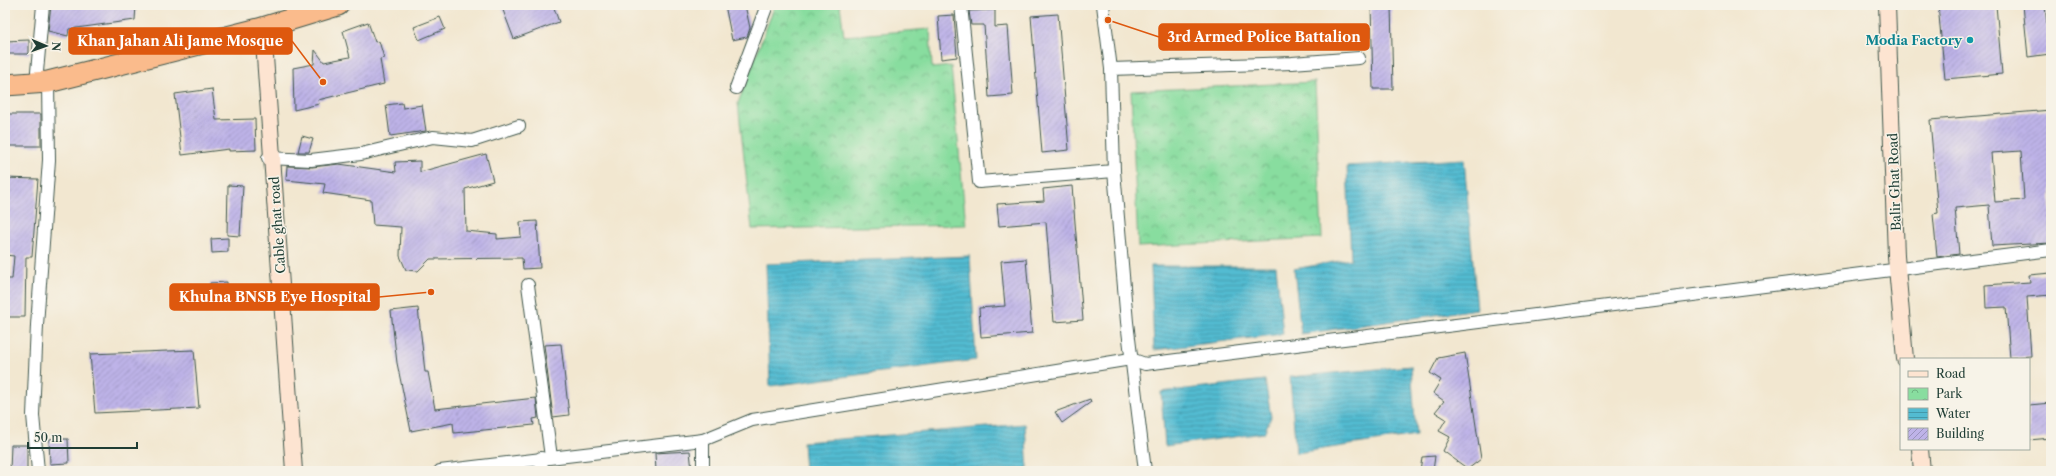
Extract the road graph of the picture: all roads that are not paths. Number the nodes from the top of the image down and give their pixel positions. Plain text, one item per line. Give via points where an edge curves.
1 (43, 5) edge
2 (338, 5) edge
3 (767, 5) edge
4 (961, 5) edge
5 (1103, 5) edge
6 (1887, 5) edge
7 (1893, 5) edge
8 (261, 28) junction
9 (1359, 58) dead end
10 (1110, 69) junction
11 (42, 83) junction
12 (5, 85) edge
13 (736, 88) dead end
14 (519, 126) dead end
15 (270, 158) junction
16 (1114, 171) junction
17 (2051, 250) edge
18 (1900, 268) junction
19 (528, 285) dead end
20 (1906, 358) edge
21 (1912, 358) edge
22 (1131, 359) junction
23 (703, 440) junction
24 (1914, 450) edge
25 (1920, 450) edge
26 (546, 457) junction
27 (38, 471) edge
28 (290, 471) edge
29 (294, 471) edge
30 (440, 471) edge
31 (542, 471) edge
32 (703, 471) edge
33 (1145, 471) edge
34 (1916, 471) edge
35 (1922, 471) edge

1 - 11 street
2 - 8 highway
3 - 13 street
4 - 16 street via 979,182
5 - 10 street
6 - 18 street, Balir Ghat Road
7 - 18 street, Balir Ghat Road
8 - 11 highway
8 - 15 street, Cable ghat road
9 - 10 street via 1292,63
10 - 16 street
11 - 12 highway
11 - 27 street via 49,160 33,415
14 - 15 street via 472,141 433,137 361,154 311,160
15 - 28 street, Cable ghat road
15 - 29 street, Cable ghat road
16 - 22 street
17 - 18 street
18 - 20 street, Balir Ghat Road
18 - 21 street, Balir Ghat Road
18 - 22 street via 1145,364
19 - 26 street
22 - 23 street via 752,420
22 - 33 street
23 - 26 street
23 - 32 street
24 - 34 street
25 - 35 street
26 - 30 street
26 - 31 street

